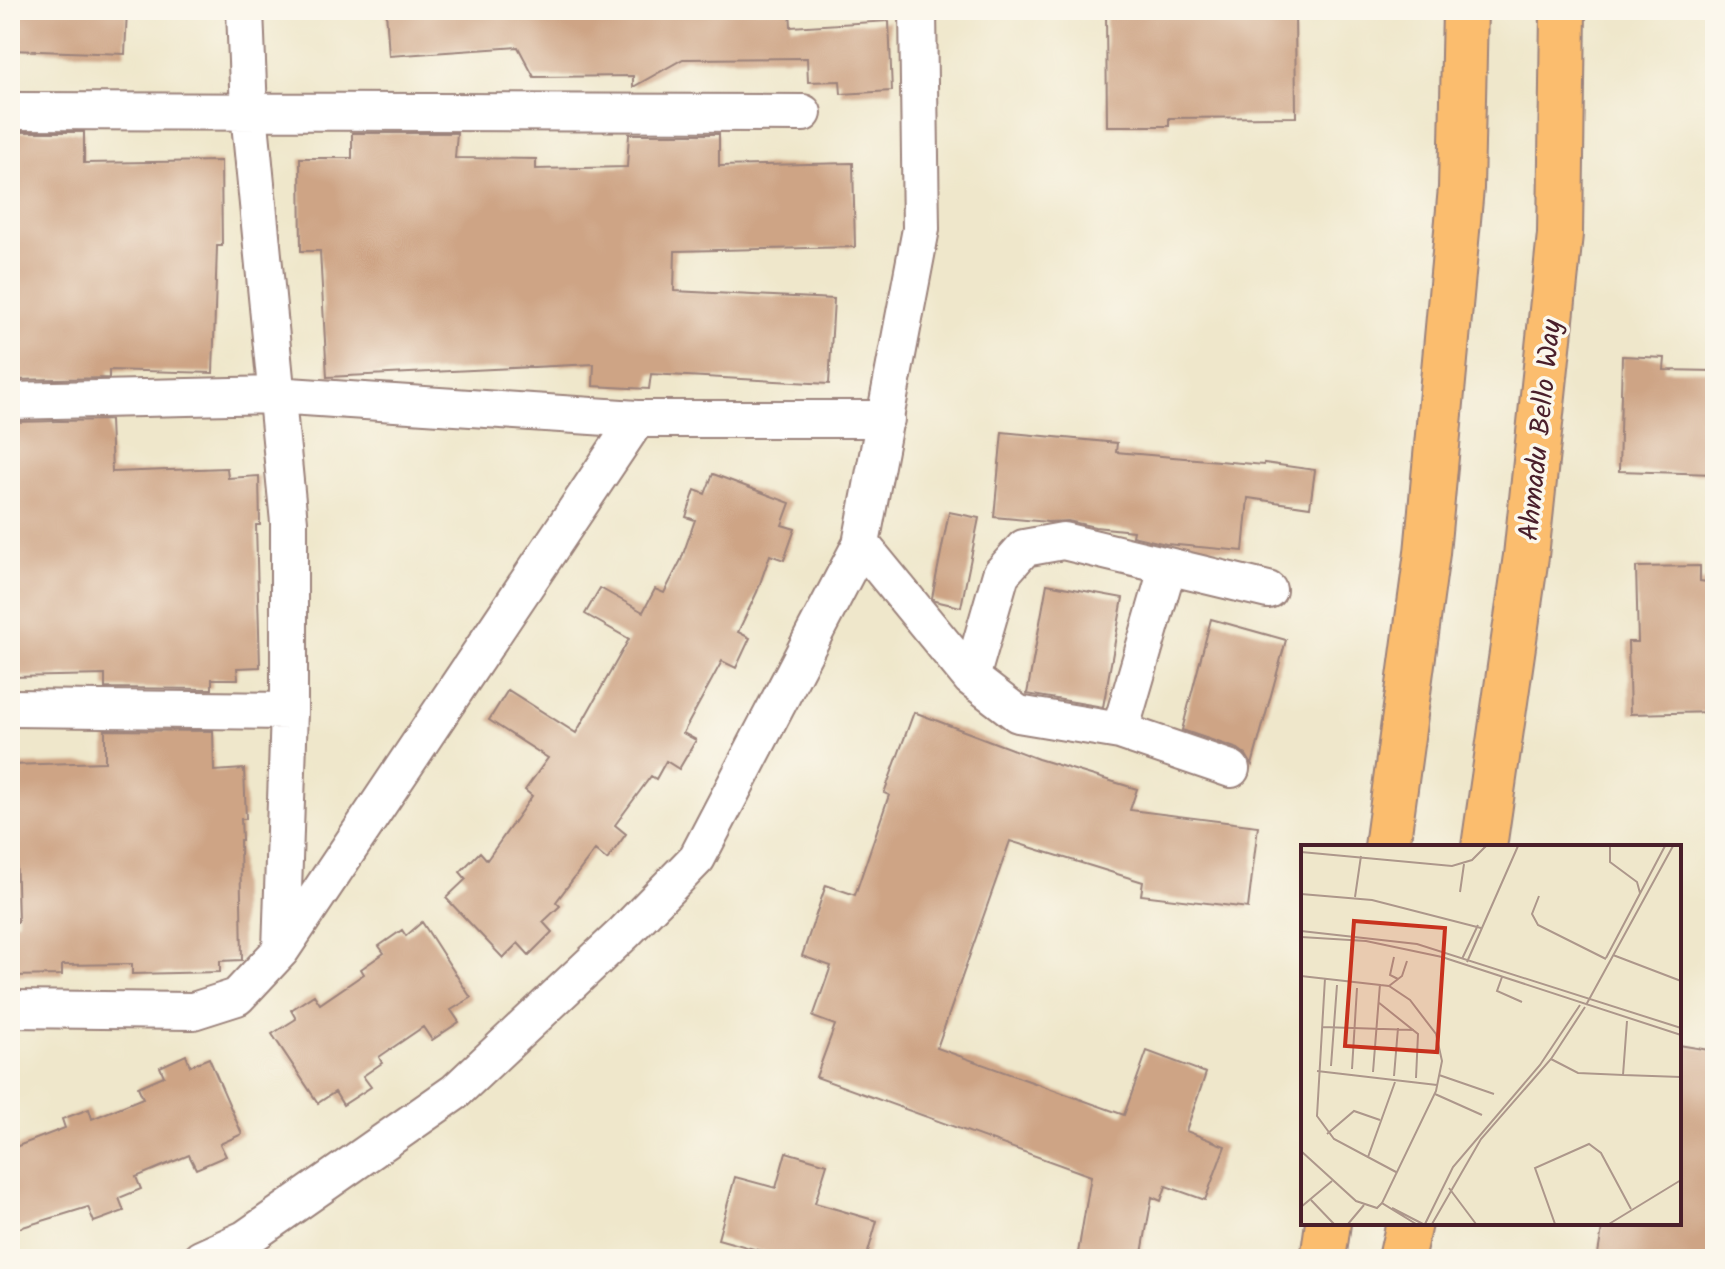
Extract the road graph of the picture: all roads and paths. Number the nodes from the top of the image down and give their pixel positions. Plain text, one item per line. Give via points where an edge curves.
1 (245, 10) edge
2 (918, 10) edge
3 (1465, 10) edge
4 (1563, 10) edge
5 (10, 111) edge
6 (249, 112) junction
7 (803, 113) dead end
8 (274, 395) junction
9 (10, 401) edge
10 (637, 419) junction
11 (886, 419) junction
12 (861, 544) junction
13 (1168, 566) junction
14 (1268, 590) dead end
15 (971, 678) junction
16 (10, 708) edge
17 (289, 711) junction
18 (1120, 731) junction
19 (1231, 769) dead end
20 (1387, 845) edge
21 (1484, 845) edge
22 (281, 950) junction
23 (10, 1009) edge
24 (1328, 1225) edge
25 (1409, 1225) edge
26 (201, 1259) edge
27 (1323, 1259) edge
28 (1401, 1259) edge

1 - 6 street
2 - 11 street via 921,229
3 - 20 main road via 1461,188 1429,537
4 - 21 main road, Ahmadu Bello Way via 1560,234 1526,556
5 - 6 street
6 - 7 street
6 - 8 street
8 - 9 street
8 - 10 street
8 - 17 street via 289,522
10 - 11 street
10 - 22 street
11 - 12 street
12 - 15 street
12 - 26 street via 697,858 455,1092 245,1239
13 - 14 street
13 - 15 street via 1063,541 1024,548 1001,574
13 - 18 street
15 - 18 street via 1018,714
16 - 17 street
17 - 22 street
18 - 19 street
22 - 23 street via 237,997 193,1011
24 - 27 main road
25 - 28 main road

